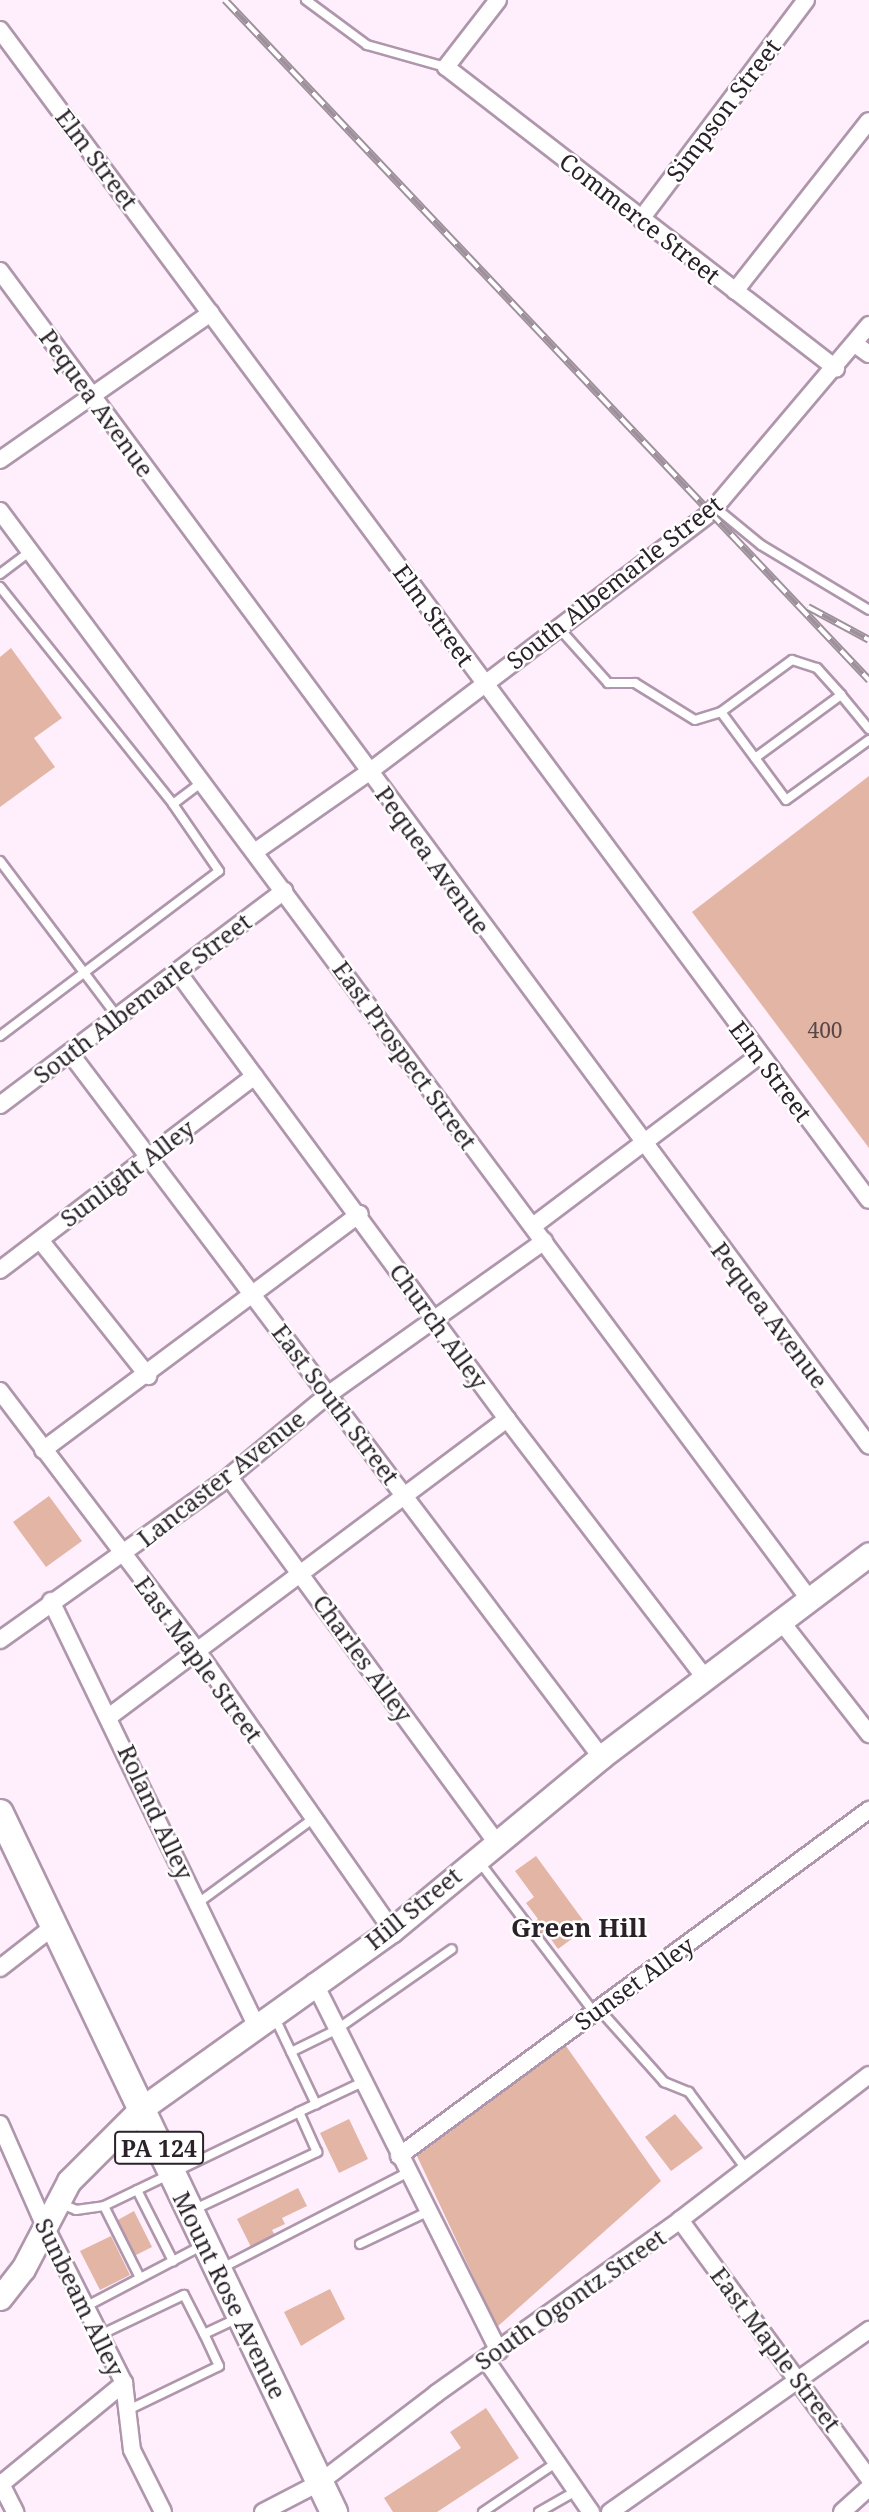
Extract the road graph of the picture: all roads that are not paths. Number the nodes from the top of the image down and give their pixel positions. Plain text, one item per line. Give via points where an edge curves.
1 (306, 0) edge
2 (498, 0) edge
3 (806, 0) edge
4 (0, 30) edge
5 (446, 66) junction
6 (869, 121) edge
7 (641, 219) junction
8 (0, 271) edge
9 (735, 292) junction
10 (211, 313) junction
11 (869, 325) edge
12 (855, 344) junction
13 (869, 354) edge
14 (836, 368) junction
15 (93, 397) junction
16 (0, 460) edge
17 (716, 508) junction
18 (0, 511) edge
19 (30, 551) junction
20 (0, 574) edge
21 (0, 587) edge
22 (869, 610) edge
23 (558, 627) junction
24 (484, 682) junction
25 (841, 695) junction
26 (721, 712) junction
27 (869, 729) edge
28 (869, 740) edge
29 (755, 758) junction
30 (369, 772) junction
31 (203, 780) junction
32 (173, 804) junction
33 (256, 852) junction
34 (0, 861) edge
35 (284, 891) junction
36 (177, 971) junction
37 (83, 973) junction
38 (117, 1016) junction
39 (0, 1036) edge
40 (70, 1053) junction
41 (759, 1056) junction
42 (255, 1076) junction
43 (0, 1105) edge
44 (642, 1145) junction
45 (150, 1155) junction
46 (869, 1200) edge
47 (360, 1214) junction
48 (533, 1226) junction
49 (40, 1240) junction
50 (544, 1241) junction
51 (0, 1270) edge
52 (253, 1293) junction
53 (435, 1321) junction
54 (148, 1376) junction
55 (0, 1391) edge
56 (329, 1394) junction
57 (507, 1419) junction
58 (869, 1447) edge
59 (43, 1450) junction
60 (229, 1477) junction
61 (404, 1494) junction
62 (869, 1554) edge
63 (122, 1555) junction
64 (302, 1572) junction
65 (810, 1600) junction
66 (51, 1601) junction
67 (780, 1620) junction
68 (0, 1640) edge
69 (198, 1652) junction
70 (705, 1678) junction
71 (110, 1716) junction
72 (869, 1734) edge
73 (601, 1757) junction
74 (869, 1810) edge
75 (0, 1813) edge
76 (314, 1818) junction
77 (495, 1841) junction
78 (476, 1858) junction
79 (198, 1903) junction
80 (54, 1926) junction
81 (392, 1930) junction
82 (452, 1948) dead end
83 (0, 1968) edge
84 (314, 1982) junction
85 (597, 2010) junction
86 (264, 2019) junction
87 (336, 2030) junction
88 (291, 2052) junction
89 (869, 2075) edge
90 (363, 2082) junction
91 (316, 2104) junction
92 (141, 2109) junction
93 (299, 2112) junction
94 (1, 2130) edge
95 (400, 2156) junction
96 (746, 2170) junction
97 (171, 2173) junction
98 (407, 2173) junction
99 (137, 2190) junction
100 (56, 2202) junction
101 (104, 2206) junction
102 (190, 2212) junction
103 (427, 2212) junction
104 (680, 2220) junction
105 (44, 2224) junction
106 (206, 2244) junction
107 (360, 2244) dead end
108 (173, 2261) junction
109 (219, 2269) junction
110 (140, 2278) junction
111 (0, 2298) edge
112 (85, 2307) junction
113 (242, 2316) junction
114 (869, 2329) edge
115 (204, 2334) junction
116 (100, 2336) junction
117 (493, 2356) junction
118 (799, 2380) junction
119 (124, 2382) junction
120 (127, 2410) junction
121 (557, 2462) junction
122 (869, 2478) edge
123 (1, 2483) edge
124 (319, 2483) junction
125 (869, 2488) edge
126 (577, 2491) junction
127 (15, 2512) edge
128 (163, 2512) edge
129 (263, 2512) edge
130 (334, 2512) edge
131 (483, 2512) edge
132 (539, 2512) edge
133 (591, 2512) edge
134 (610, 2512) edge
135 (842, 2512) edge

1 - 5 lane via 367,46
2 - 5 street
3 - 7 street, Simpson Street
4 - 10 street, Elm Street
5 - 7 street, Commerce Street
6 - 9 street
7 - 9 street, Commerce Street
8 - 15 street, Pequea Avenue
9 - 14 street, Commerce Street
10 - 15 street
10 - 24 street, Elm Street
11 - 12 street, South Albemarle Street
12 - 13 street
12 - 14 street, South Albemarle Street
14 - 17 street, South Albemarle Street
15 - 16 street
15 - 30 street, Pequea Avenue
17 - 22 lane via 761,545
17 - 23 street, South Albemarle Street
18 - 19 street, East Prospect Street
19 - 20 lane
19 - 31 street, East Prospect Street
21 - 32 lane
23 - 24 street, South Albemarle Street
23 - 26 lane via 608,683 635,683 695,720
24 - 30 street, South Albemarle Street
24 - 41 street, Elm Street
25 - 26 lane via 817,668 792,660
25 - 27 lane
25 - 29 lane
26 - 29 lane
28 - 29 lane via 786,800
30 - 33 street, South Albemarle Street
30 - 44 street, Pequea Avenue
31 - 32 lane
31 - 33 street, East Prospect Street
32 - 37 lane via 219,872
33 - 35 street, East Prospect Street
34 - 37 lane
35 - 36 street, South Albemarle Street
35 - 48 street, East Prospect Street
36 - 38 street, South Albemarle Street
36 - 42 street, Church Alley
37 - 38 lane
37 - 39 lane
38 - 40 street, South Albemarle Street
40 - 43 street, South Albemarle Street
40 - 45 street, East South Street
41 - 44 street
41 - 46 street, Elm Street
42 - 45 street, Sunlight Alley
42 - 47 street, Church Alley
44 - 48 street
44 - 58 street, Pequea Avenue
45 - 49 street, Sunlight Alley
45 - 52 street, East South Street
47 - 52 street
47 - 53 street, Church Alley
48 - 50 street, East Prospect Street
49 - 51 street, Sunlight Alley
49 - 54 street
50 - 53 street, Lancaster Avenue
50 - 65 street, East Prospect Street
52 - 54 street
52 - 56 street, East South Street
53 - 56 street, Lancaster Avenue
53 - 57 street, Church Alley
54 - 59 street
55 - 59 street, East Maple Street
56 - 60 street, Lancaster Avenue
56 - 61 street, East South Street
57 - 61 street
57 - 70 street, Church Alley
59 - 63 street, East Maple Street
60 - 63 street, Lancaster Avenue
60 - 64 street, Charles Alley
61 - 64 street
61 - 73 street, East South Street
62 - 65 main road, Hill Street
63 - 66 street, Lancaster Avenue
63 - 69 street, East Maple Street
64 - 69 street
64 - 77 street, Charles Alley
65 - 67 main road, Hill Street
66 - 68 street, Lancaster Avenue
66 - 71 street, Roland Alley
67 - 70 main road, Hill Street
67 - 72 street
69 - 71 street
69 - 76 street, East Maple Street
70 - 73 main road, Hill Street
71 - 79 street, Roland Alley
73 - 77 main road, Hill Street
74 - 85 street, Sunset Alley
75 - 80 main road, Mount Rose Avenue / PA 124
76 - 79 lane
76 - 81 street, East Maple Street
77 - 78 main road, Hill Street
78 - 81 main road, Hill Street
78 - 85 lane
79 - 86 street, Roland Alley
80 - 83 street
80 - 92 main road, Mount Rose Avenue / PA 124
81 - 84 main road, Hill Street
82 - 87 lane
84 - 86 main road, Hill Street
84 - 87 street
85 - 95 street, Sunset Alley
85 - 96 lane via 664,2082 689,2092
86 - 88 lane
86 - 92 main road, Hill Street
87 - 88 lane
87 - 90 street
88 - 91 lane
89 - 96 street, South Ogontz Street
90 - 91 lane
90 - 95 street
91 - 93 lane
92 - 97 main road, Mount Rose Avenue / PA 124
92 - 100 main road, Hill Street via 96,2149
93 - 97 lane
93 - 102 lane via 317,2152
94 - 105 street, Sunbeam Alley
95 - 98 street
96 - 104 street, South Ogontz Street
97 - 99 lane
97 - 102 main road, Mount Rose Avenue / PA 124
98 - 103 street
98 - 109 lane
99 - 101 lane
99 - 108 lane
100 - 101 lane via 76,2210
100 - 105 main road, Hill Street
101 - 110 lane
102 - 106 main road, Mount Rose Avenue / PA 124
103 - 107 lane
103 - 117 street
104 - 117 street, South Ogontz Street
104 - 118 street, East Maple Street
105 - 111 main road, Hill Street via 23,2269
105 - 112 street, Sunbeam Alley
106 - 108 lane
106 - 109 main road, Mount Rose Avenue / PA 124
108 - 110 lane
109 - 113 main road, Mount Rose Avenue / PA 124
110 - 112 lane
112 - 116 street, Sunbeam Alley
113 - 115 lane
113 - 124 main road, Mount Rose Avenue / PA 124
114 - 118 street
115 - 116 lane via 184,2295
115 - 120 lane via 219,2366
116 - 119 street, Sunbeam Alley
117 - 121 street
117 - 124 street, South Ogontz Street
118 - 122 street, East Maple Street
118 - 134 street
119 - 120 street, Sunbeam Alley
119 - 123 street
120 - 128 street, Sunbeam Alley via 134,2458
121 - 126 street
121 - 131 lane
123 - 127 street
124 - 129 street, South Ogontz Street
124 - 130 main road, Mount Rose Avenue / PA 124
125 - 135 street
126 - 132 lane
126 - 133 street

